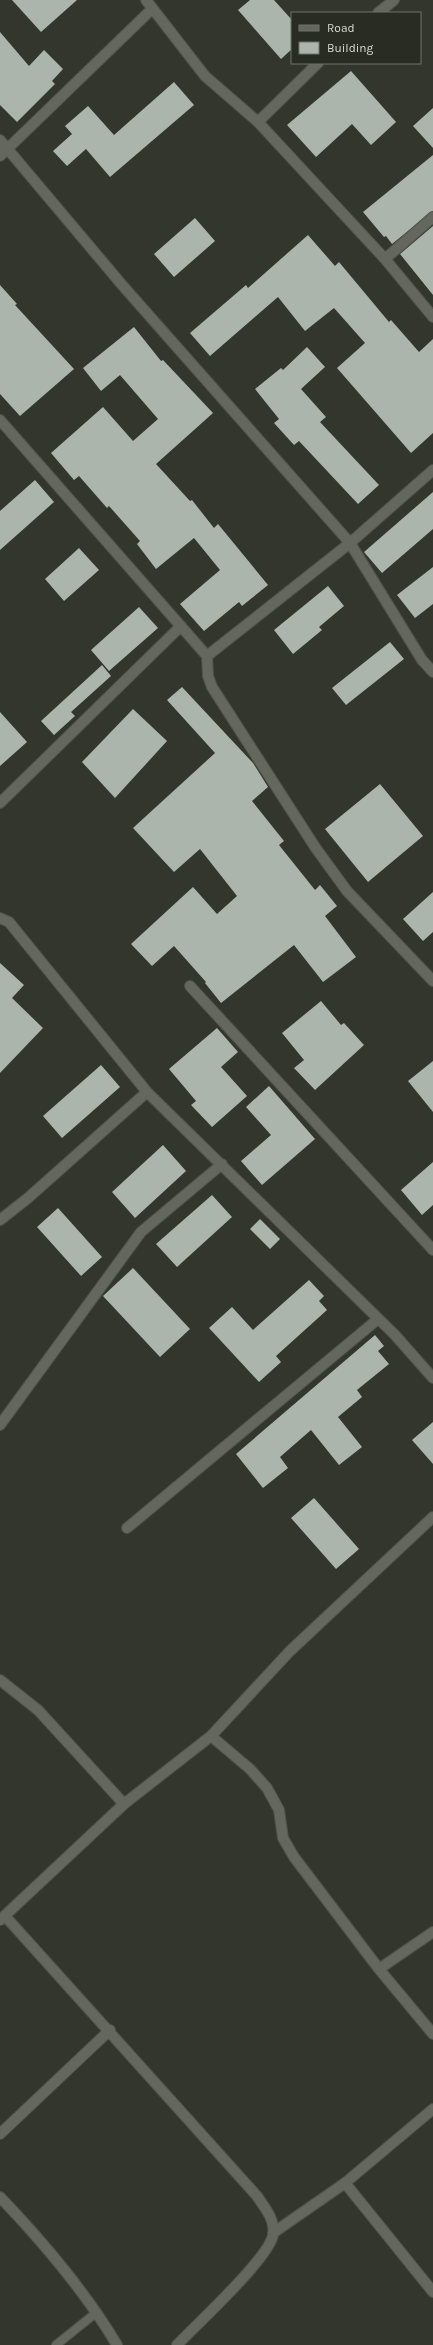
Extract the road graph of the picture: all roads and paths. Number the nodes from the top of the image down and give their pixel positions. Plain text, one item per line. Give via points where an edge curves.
1 (146, 0) edge
2 (394, 0) edge
3 (152, 9) junction
4 (379, 12) edge
5 (317, 64) edge
6 (258, 122) junction
7 (0, 140) edge
8 (4, 152) edge
9 (433, 217) edge
10 (385, 259) junction
11 (433, 317) edge
12 (0, 420) edge
13 (433, 470) edge
14 (350, 543) junction
15 (181, 626) junction
16 (207, 656) junction
17 (433, 672) edge
18 (0, 803) edge
19 (0, 918) edge
20 (433, 980) edge
21 (190, 986) dead end
22 (147, 1092) junction
23 (222, 1164) junction
24 (0, 1220) edge
25 (433, 1250) edge
26 (378, 1319) junction
27 (433, 1378) edge
28 (0, 1425) edge
29 (433, 1517) edge
30 (127, 1528) dead end
31 (0, 1680) edge
32 (210, 1736) junction
33 (124, 1804) junction
34 (3, 1918) edge
35 (433, 1932) edge
36 (379, 1969) junction
37 (110, 2030) junction
38 (433, 2034) edge
39 (433, 2109) edge
40 (0, 2134) edge
41 (345, 2183) junction
42 (0, 2197) edge
43 (273, 2233) junction
44 (433, 2292) edge
45 (97, 2312) junction
46 (56, 2345) edge
47 (117, 2345) edge
48 (177, 2345) edge

1 - 3 street
2 - 4 street
3 - 6 street via 205,76
3 - 8 street
5 - 6 street
6 - 10 street
7 - 8 street
8 - 14 street
9 - 10 street
10 - 11 street
12 - 15 street
13 - 14 street
14 - 16 street
14 - 17 street via 422,660
15 - 16 street
15 - 18 street
16 - 20 street via 208,676 212,687 315,847 347,891
19 - 22 street via 9,922
21 - 25 street
22 - 23 street
22 - 24 street
23 - 26 street
23 - 28 street via 141,1232
26 - 27 street
26 - 30 street
29 - 32 street via 290,1651
31 - 33 street via 38,1710
32 - 33 street
32 - 36 street via 250,1769 267,1788 279,1810 283,1838 294,1857
33 - 34 street
34 - 37 street
35 - 36 street
36 - 38 street
37 - 40 street
37 - 43 street via 257,2196 270,2216
39 - 41 street
41 - 43 street
41 - 44 street
42 - 45 street via 34,2232
43 - 48 street via 270,2245 254,2265
45 - 46 lane
45 - 47 street

